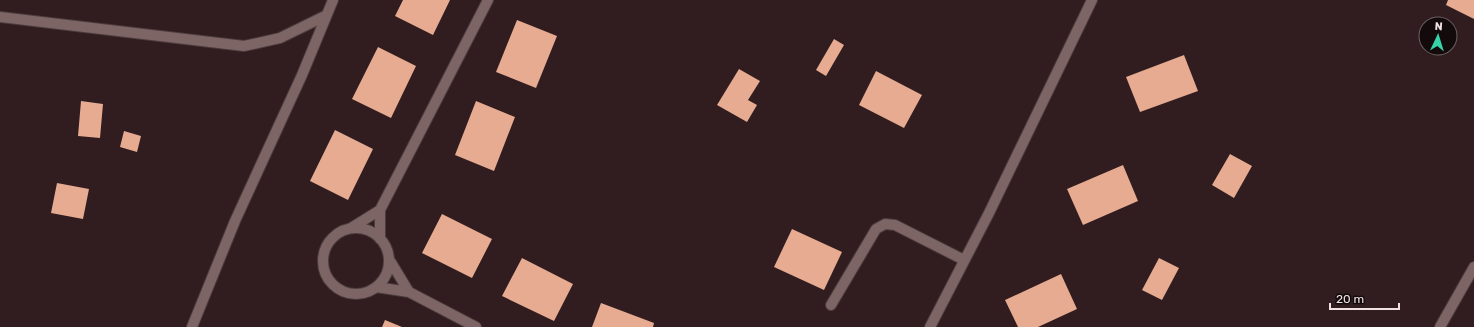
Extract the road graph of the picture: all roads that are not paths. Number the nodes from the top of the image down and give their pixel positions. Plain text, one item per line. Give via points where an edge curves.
1 (333, 0) edge
2 (488, 0) edge
3 (1092, 0) edge
4 (325, 16) junction
5 (0, 17) edge
6 (380, 210) junction
7 (349, 229) junction
8 (380, 239) junction
9 (389, 259) junction
10 (964, 260) junction
11 (1474, 267) edge
12 (376, 287) junction
13 (409, 292) junction
14 (831, 305) dead end
15 (192, 327) edge
16 (476, 327) edge
17 (930, 327) edge
18 (1440, 327) edge

1 - 4 street
2 - 6 street
3 - 10 street via 993,206
4 - 5 street via 280,38 244,46
4 - 15 street via 302,75 235,221
6 - 7 street
6 - 8 street
7 - 8 street via 360,228
7 - 12 street via 339,233 325,249 324,269 328,278 342,292 350,294 368,292
8 - 9 street
9 - 12 street via 383,281
9 - 13 street
10 - 14 street via 895,225 885,224 876,229
10 - 17 street
11 - 18 street
12 - 13 street
13 - 16 street

